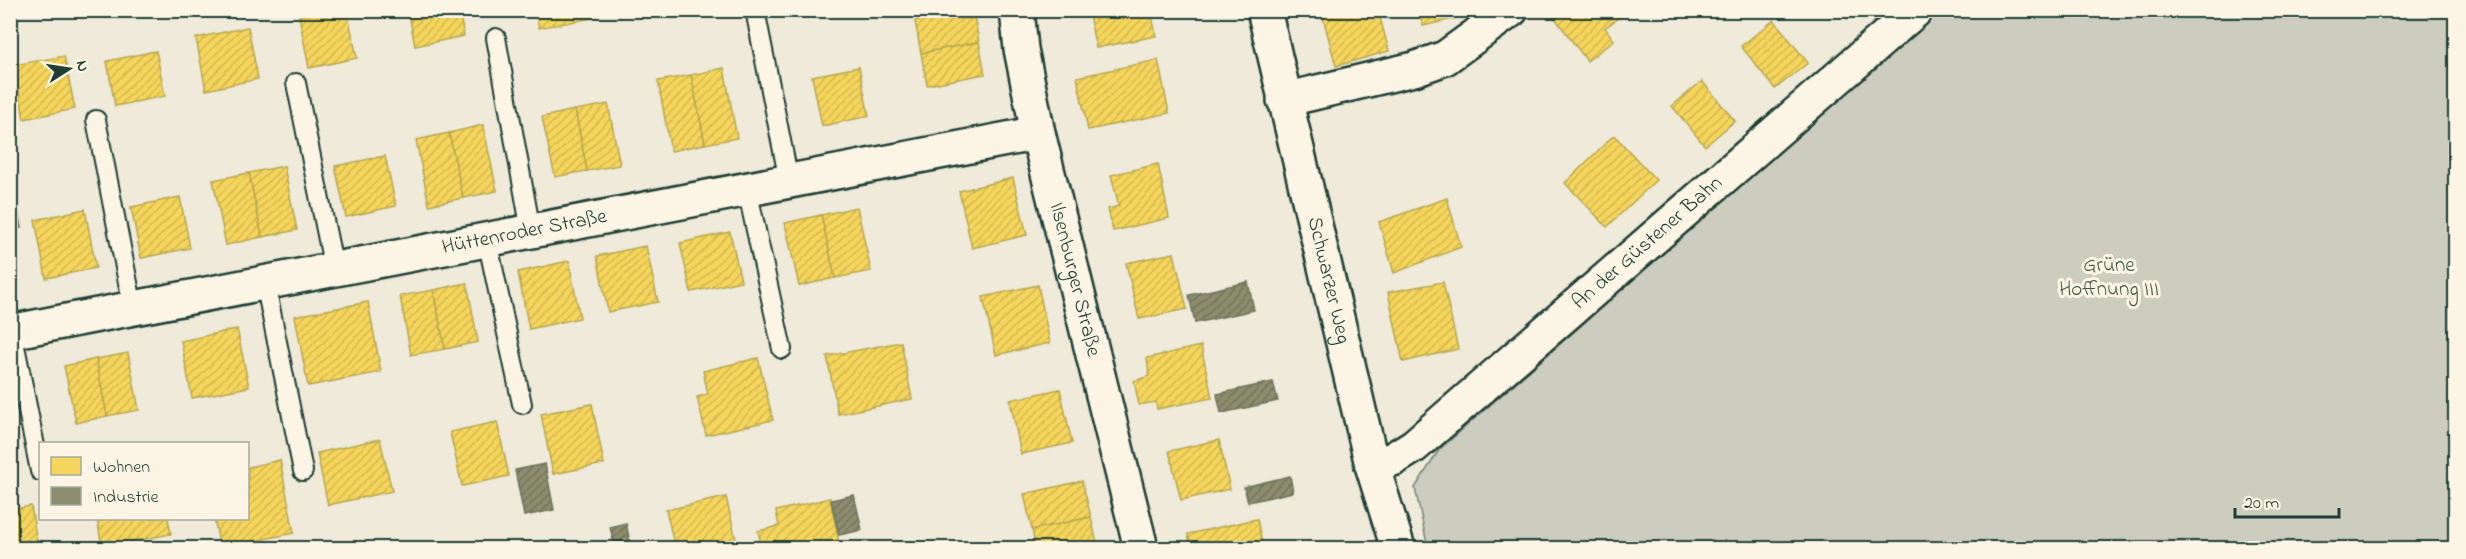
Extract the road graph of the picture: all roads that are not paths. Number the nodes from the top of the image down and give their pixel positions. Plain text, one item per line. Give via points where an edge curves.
1 (755, 10) edge
2 (1017, 10) edge
3 (1263, 10) edge
4 (1511, 10) edge
5 (1916, 10) edge
6 (496, 38) dead end
7 (296, 83) dead end
8 (1284, 100) junction
9 (96, 120) dead end
10 (1038, 133) junction
11 (789, 181) junction
12 (747, 189) junction
13 (531, 231) junction
14 (487, 239) junction
15 (334, 269) junction
16 (265, 282) junction
17 (133, 308) junction
18 (11, 332) edge
19 (782, 349) dead end
20 (522, 404) dead end
21 (1372, 465) junction
22 (39, 466) edge
23 (303, 471) dead end
24 (1141, 549) edge
25 (1398, 549) edge

1 - 11 lane
2 - 10 street, Ilsenburger Straße
3 - 8 street, Schwarzer Weg
4 - 8 street via 1445,58
5 - 21 street, An der Güstener Bahn via 1414,447
6 - 13 lane
7 - 15 lane
8 - 21 street, Schwarzer Weg
9 - 17 lane
10 - 11 street, Hüttenroder Straße
10 - 24 street, Ilsenburger Straße
11 - 12 street, Hüttenroder Straße
12 - 13 street, Hüttenroder Straße
12 - 19 lane
13 - 14 street, Hüttenroder Straße
14 - 15 street, Hüttenroder Straße
14 - 20 lane
15 - 16 street, Hüttenroder Straße
16 - 17 street, Hüttenroder Straße
16 - 23 lane
17 - 18 street, Hüttenroder Straße
18 - 22 lane
21 - 25 street, Schwarzer Weg

